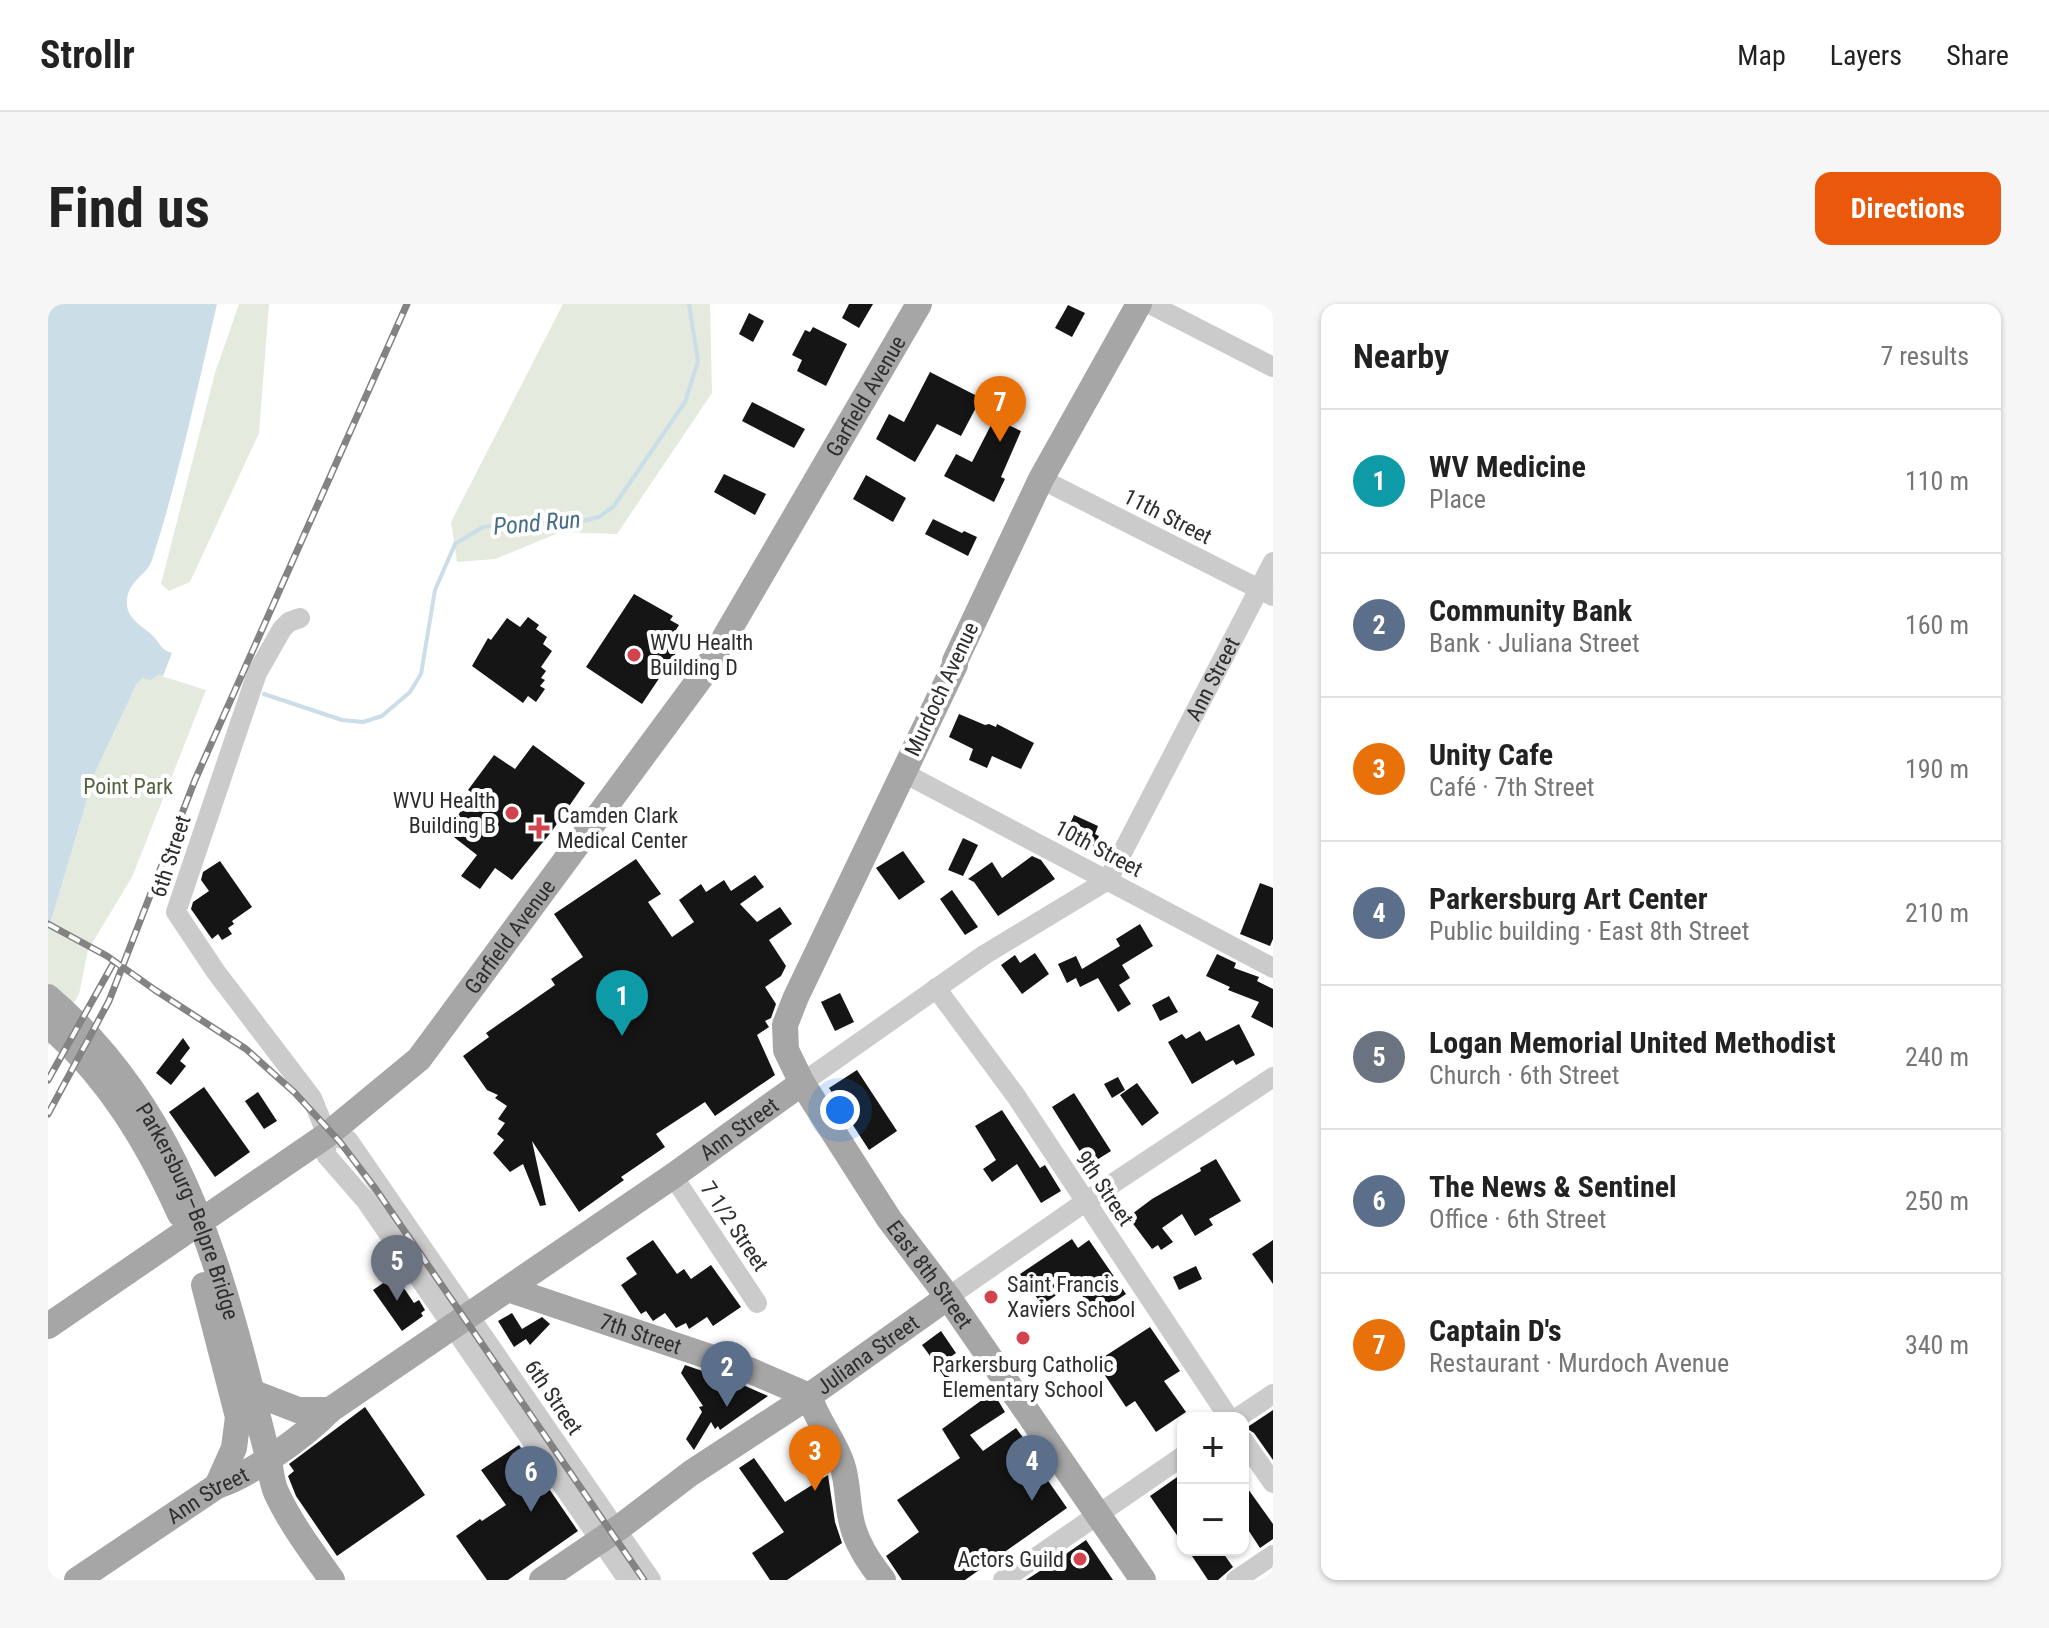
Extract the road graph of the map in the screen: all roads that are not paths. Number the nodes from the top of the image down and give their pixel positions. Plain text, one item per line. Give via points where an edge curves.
1 (919, 304) edge
2 (1139, 304) edge
3 (1150, 304) edge
4 (1273, 367) edge
5 (1041, 479) junction
6 (1273, 562) edge
7 (1266, 592) edge
8 (300, 618) dead end
9 (902, 772) junction
10 (1108, 880) junction
11 (1273, 968) edge
12 (936, 988) junction
13 (48, 997) edge
14 (48, 1025) edge
15 (1273, 1077) edge
16 (802, 1083) junction
17 (773, 1104) junction
18 (818, 1108) junction
19 (327, 1135) junction
20 (673, 1176) junction
21 (1085, 1202) junction
22 (508, 1289) junction
23 (948, 1297) junction
24 (757, 1303) dead end
25 (462, 1320) junction
26 (48, 1326) edge
27 (227, 1336) junction
28 (251, 1392) junction
29 (1273, 1394) edge
30 (809, 1396) junction
31 (330, 1410) junction
32 (1225, 1412) edge
33 (1246, 1412) edge
34 (1249, 1449) edge
35 (268, 1457) junction
36 (1177, 1460) edge
37 (244, 1474) junction
38 (1273, 1483) edge
39 (217, 1486) junction
40 (275, 1491) junction
41 (1099, 1516) junction
42 (608, 1534) junction
43 (1273, 1555) edge
44 (77, 1580) edge
45 (332, 1580) edge
46 (542, 1580) edge
47 (628, 1580) edge
48 (651, 1580) edge
49 (883, 1580) edge
50 (1003, 1580) edge
51 (1143, 1580) edge
52 (1236, 1580) edge

1 - 19 main road, Garfield Avenue via 704,673 419,1059
2 - 5 main road, Murdoch Avenue
3 - 4 street
5 - 7 street, 11th Street
5 - 9 main road, Murdoch Avenue
6 - 7 street, Ann Street
7 - 10 street, Ann Street
8 - 19 street, 6th Street via 282,629 257,673 176,912 312,1098
9 - 10 street, 10th Street
9 - 16 main road, Murdoch Avenue via 785,1025 786,1050
10 - 11 street, 10th Street
10 - 12 street, Ann Street
12 - 16 street, Ann Street
12 - 21 street, 9th Street
13 - 27 main road, Parkersburg–Belpre Bridge via 95,1042 138,1098 178,1166 212,1252
14 - 27 main road, Parkersburg–Belpre Bridge via 113,1094 148,1149 182,1219
15 - 21 street, Juliana Street
16 - 17 main road, Ann Street
16 - 18 main road, East 8th Street
17 - 18 main road
17 - 20 main road, Ann Street
18 - 23 main road, East 8th Street via 889,1219
19 - 25 street, 6th Street via 348,1140
19 - 26 main road, Garfield Avenue
20 - 22 main road, Ann Street
20 - 24 street, 7 1/2 Street
21 - 23 street, Juliana Street
21 - 32 street, 9th Street
22 - 25 main road, Ann Street
22 - 30 main road, 7th Street via 749,1370
23 - 30 main road, Juliana Street
23 - 41 main road, East 8th Street
25 - 31 main road, Ann Street
25 - 42 street, 6th Street
27 - 28 main road, Parkersburg–Belpre Bridge
27 - 39 main road, Parkersburg–Belpre Bridge via 238,1417 234,1448
28 - 31 main road via 298,1410
28 - 35 main road, Parkersburg–Belpre Bridge
29 - 33 street
30 - 42 main road, Juliana Street
30 - 49 main road via 844,1468 854,1531
31 - 35 main road, Ann Street
34 - 38 street
35 - 37 main road, Ann Street
35 - 40 main road, Parkersburg–Belpre Bridge
36 - 41 street
37 - 39 main road, Ann Street
37 - 40 main road via 259,1487
39 - 44 main road, Ann Street
40 - 45 main road
41 - 50 street
41 - 51 main road, East 8th Street
42 - 46 main road, Juliana Street
42 - 47 street, 6th Street
42 - 48 street, 6th Street
43 - 52 street

